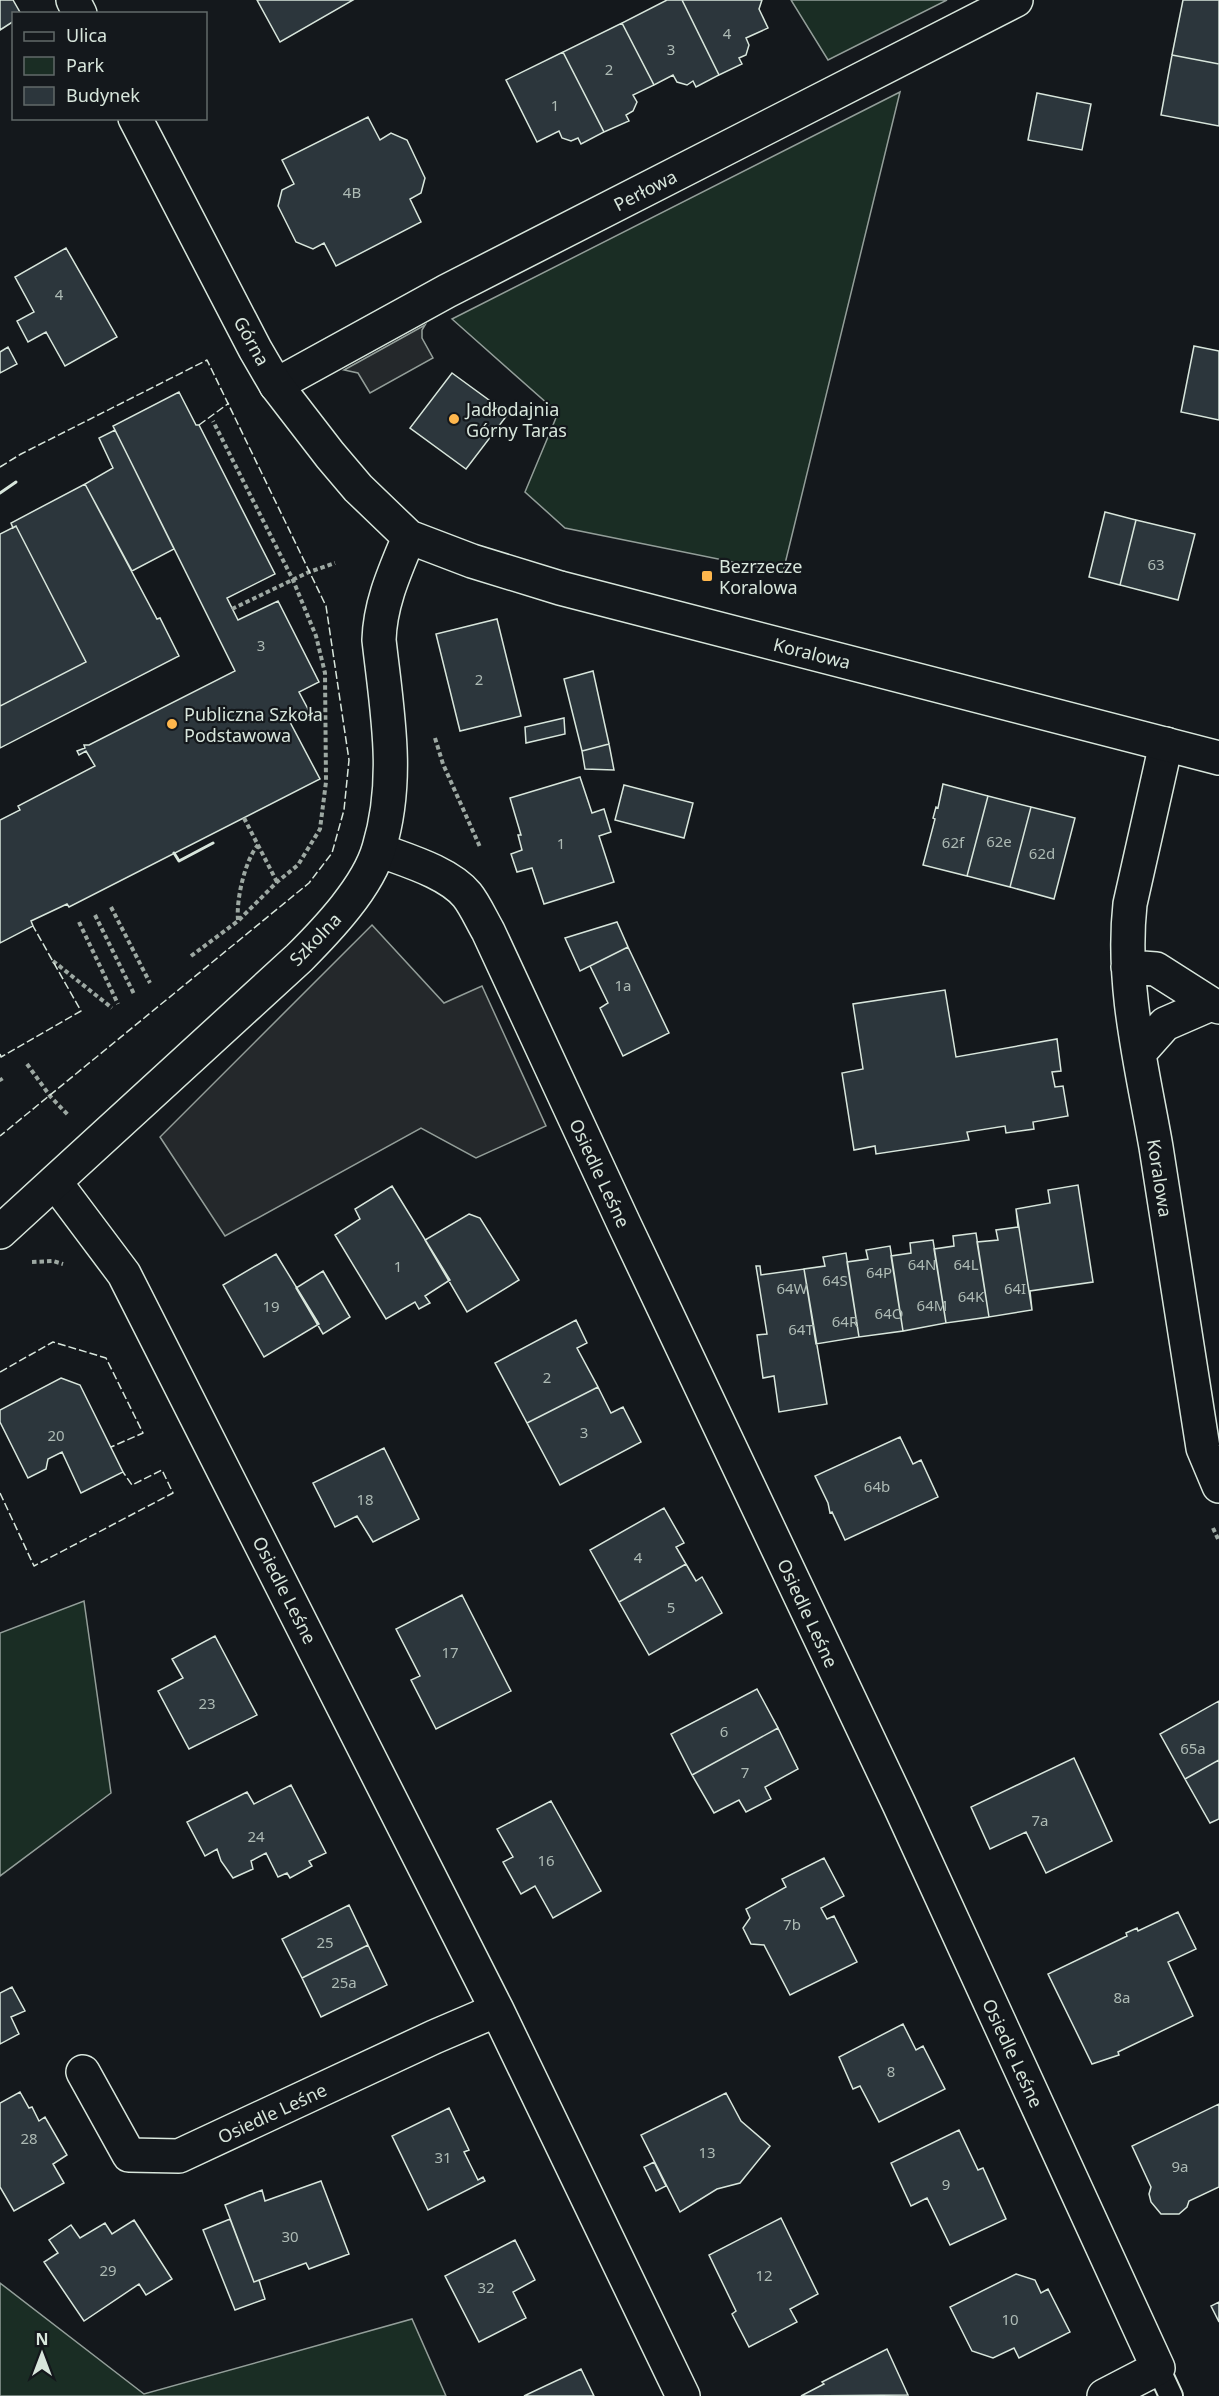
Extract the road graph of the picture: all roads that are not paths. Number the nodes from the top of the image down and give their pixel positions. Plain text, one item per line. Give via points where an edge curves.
1 (1016, 0) edge
2 (136, 120) edge
3 (276, 385) junction
4 (409, 537) junction
5 (1166, 744) junction
6 (1219, 758) edge
7 (379, 850) junction
8 (1128, 967) junction
9 (1215, 1005) edge
10 (1140, 1052) junction
11 (55, 1182) junction
12 (0, 1232) edge
13 (1219, 1486) edge
14 (497, 2010) junction
15 (83, 2072) dead end
16 (1165, 2382) edge
17 (683, 2396) edge
18 (1104, 2396) edge

1 - 3 street, Perłowa via 447,291
2 - 3 street, Górna
3 - 4 street, Górna via 358,488
4 - 5 street, Koralowa via 560,588
4 - 7 street, Szkolna via 379,624 391,744 389,799
5 - 6 street, Koralowa
5 - 8 street, Koralowa via 1130,904
7 - 11 street, Szkolna via 346,906 318,939
7 - 16 street, Osiedle Leśne via 422,866 455,885 466,895 488,931 899,1804
8 - 9 street via 1156,969
8 - 10 street, Koralowa
9 - 10 street via 1165,1024
10 - 13 street, Koralowa via 1203,1448
11 - 12 street, Szkolna
11 - 14 street, Osiedle Leśne via 124,1274
14 - 15 street, Osiedle Leśne via 179,2156 129,2155
14 - 17 street, Osiedle Leśne
16 - 18 street, Osiedle Leśne

